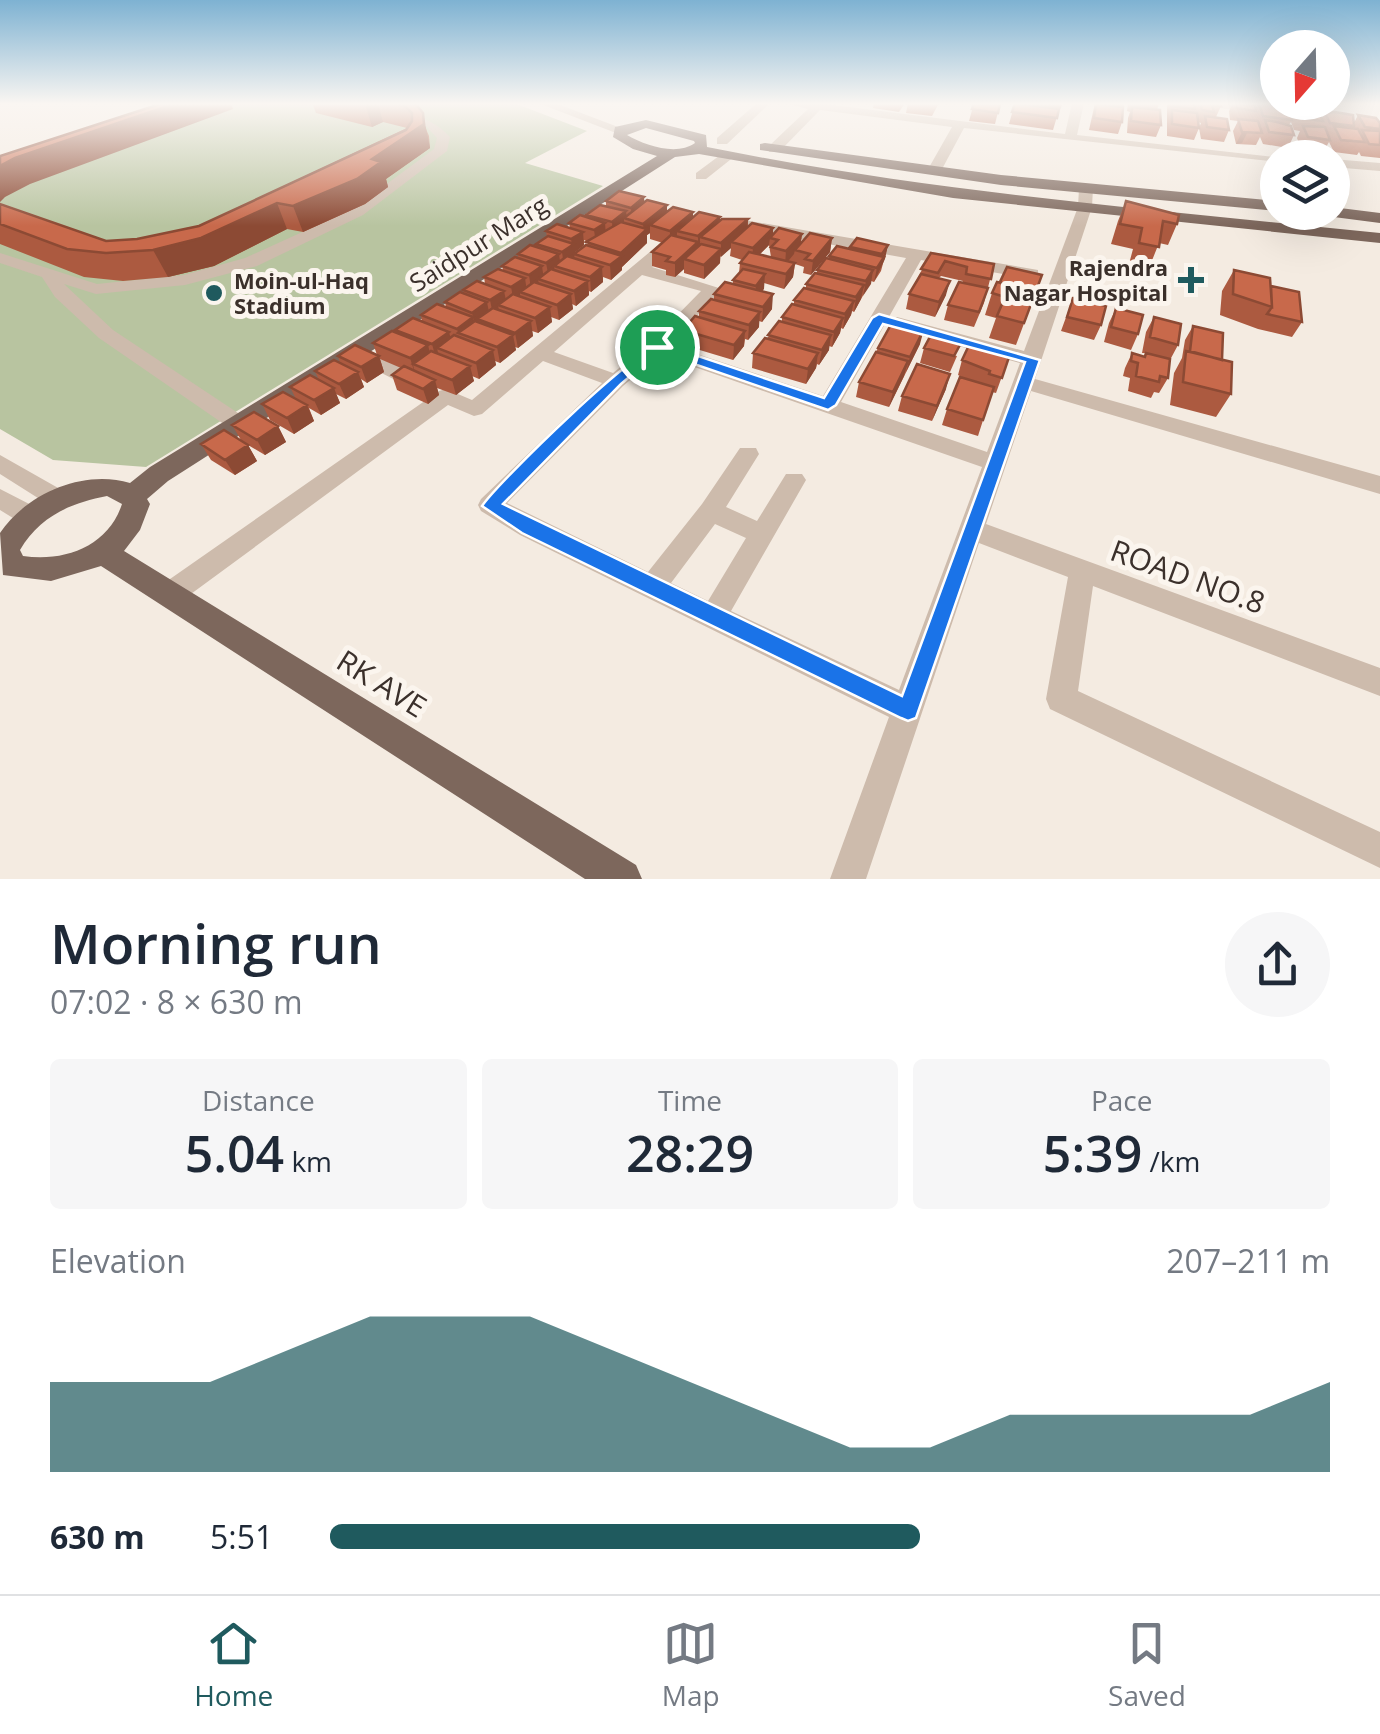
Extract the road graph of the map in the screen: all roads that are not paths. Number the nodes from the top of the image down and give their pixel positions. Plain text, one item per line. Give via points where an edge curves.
1 (442, 144) edge
2 (635, 144) edge
3 (700, 144) joint
4 (729, 144) edge
5 (778, 144) edge
6 (949, 144) edge
7 (1133, 144) edge
8 (774, 148) junction
9 (725, 149) junction
10 (672, 153) junction
11 (1260, 156) edge
12 (1350, 164) edge
13 (1380, 167) edge
14 (934, 172) junction
15 (701, 176) dead end
16 (1085, 198) junction
17 (1260, 205) edge
18 (1350, 214) edge
19 (1380, 218) edge
20 (734, 223) edge
21 (1380, 238) edge
22 (663, 249) edge
23 (916, 256) junction
24 (0, 258) edge
25 (639, 268) junction
26 (50, 276) junction
27 (1061, 278) junction
28 (879, 318) junction
29 (657, 347) junction
30 (355, 352) junction
31 (539, 353) junction
32 (1029, 372) junction
33 (616, 381) junction
34 (446, 396) junction
35 (828, 405) junction
36 (239, 424) junction
37 (748, 454) dead end
38 (0, 463) edge
39 (997, 464) junction
40 (794, 480) dead end
41 (1380, 485) edge
42 (123, 492) junction
43 (0, 498) edge
44 (58, 498) junction
45 (710, 512) junction
46 (30, 516) junction
47 (972, 530) junction
48 (762, 534) junction
49 (102, 552) junction
50 (7, 572) edge
51 (1082, 572) junction
52 (652, 587) junction
53 (170, 594) junction
54 (713, 617) junction
55 (1380, 682) edge
56 (908, 710) junction
57 (1380, 850) edge
58 (622, 879) edge
59 (848, 879) edge

1 - 26 street via 358,212 251,262 185,280 96,289
2 - 10 main road
3 - 9 main road
3 - 10 main road
4 - 9 street
5 - 8 street
6 - 14 street
7 - 11 street
8 - 9 main road
8 - 14 main road
9 - 15 street
9 - 16 main road via 872,181
10 - 30 main road, Saidpur Marg via 617,196
12 - 13 street
14 - 16 main road
16 - 17 main road
16 - 21 main road
16 - 27 street
18 - 19 main road
20 - 23 street
22 - 25 street
23 - 27 street
23 - 28 street
24 - 26 street
25 - 29 street via 713,289
25 - 31 street
26 - 36 street via 56,293 93,322
27 - 32 street
28 - 32 street
28 - 35 street
29 - 33 street
29 - 35 street
30 - 34 street
30 - 36 main road, Saidpur Marg
31 - 33 street
31 - 34 street via 474,408
32 - 39 street
32 - 41 street
33 - 52 street via 490,506
34 - 53 street
35 - 39 street
36 - 42 main road, Saidpur Marg
37 - 45 street
38 - 44 street
39 - 47 street
40 - 48 street
42 - 44 main road via 76,491
42 - 49 main road via 136,504 134,518
43 - 46 street
44 - 46 main road
45 - 48 street
45 - 52 street
46 - 50 main road via 5,550
47 - 51 street, ROAD NO.8
47 - 56 street
48 - 54 street
49 - 50 main road via 70,567
49 - 53 main road, RK AVE
51 - 55 street, ROAD NO.8
51 - 57 street via 1061,699
52 - 54 street
53 - 58 main road, RK AVE
54 - 56 street
56 - 59 street

